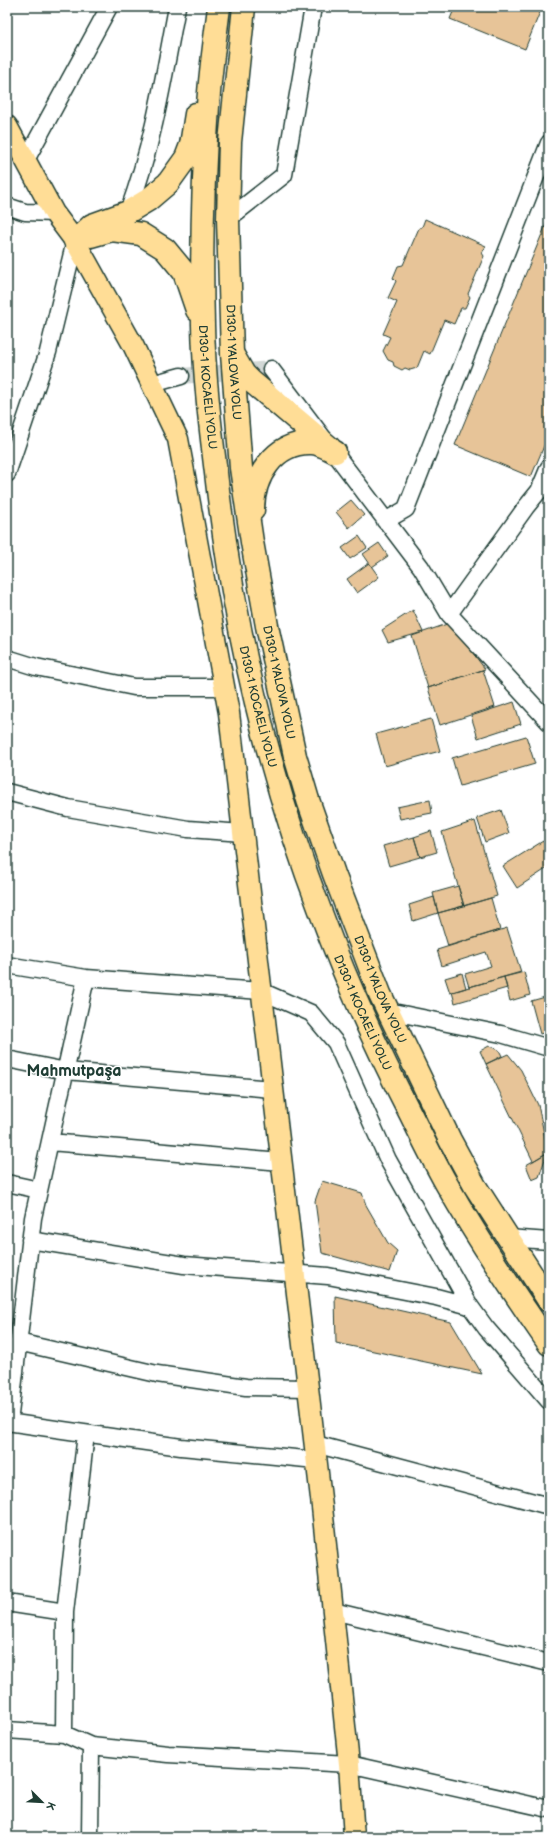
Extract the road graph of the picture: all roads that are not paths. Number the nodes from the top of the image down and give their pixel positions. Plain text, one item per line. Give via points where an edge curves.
1 (109, 7) edge
2 (177, 7) edge
3 (215, 7) edge
4 (219, 7) edge
5 (244, 7) edge
6 (313, 7) edge
7 (7, 126) edge
8 (549, 143) edge
9 (26, 160) junction
10 (7, 206) edge
11 (128, 212) junction
12 (54, 213) junction
13 (228, 219) junction
14 (75, 241) junction
15 (203, 328) junction
16 (232, 354) junction
17 (271, 369) dead end
18 (181, 376) tunnel mouth
19 (152, 384) junction
20 (334, 452) junction
21 (549, 467) edge
22 (7, 474) edge
23 (544, 495) edge
24 (385, 521) junction
25 (252, 542) junction
26 (449, 614) junction
27 (7, 658) edge
28 (224, 687) junction
29 (549, 722) edge
30 (7, 792) edge
31 (243, 833) junction
32 (7, 965) edge
33 (86, 978) junction
34 (261, 991) junction
35 (388, 1011) junction
36 (549, 1048) edge
37 (7, 1059) edge
38 (66, 1071) junction
39 (272, 1089) junction
40 (50, 1142) junction
41 (281, 1162) junction
42 (7, 1184) edge
43 (39, 1190) junction
44 (508, 1238) junction
45 (30, 1240) junction
46 (549, 1241) edge
47 (294, 1274) junction
48 (549, 1301) edge
49 (470, 1306) junction
50 (14, 1321) edge
51 (18, 1342) junction
52 (549, 1344) edge
53 (308, 1388) junction
54 (549, 1401) edge
55 (8, 1422) edge
56 (86, 1434) junction
57 (315, 1452) junction
58 (549, 1506) edge
59 (7, 1603) edge
60 (333, 1611) junction
61 (65, 1612) junction
62 (549, 1663) edge
63 (7, 1730) edge
64 (64, 1734) junction
65 (91, 1746) junction
66 (349, 1764) junction
67 (549, 1809) edge
68 (90, 1837) edge
69 (354, 1837) edge

1 - 9 street
2 - 11 street via 154,124 141,178
3 - 11 highway via 191,145 186,158 168,183 148,200
4 - 15 highway, D130-1 KOCAELİ YOLU via 208,102 203,235
5 - 13 highway, D130-1 YALOVA YOLU via 230,142
6 - 13 street via 284,175
7 - 9 main road
8 - 24 street via 406,510
9 - 12 main road
10 - 12 street via 25,212
11 - 14 highway via 92,225
12 - 14 main road
13 - 16 highway, D130-1 YALOVA YOLU
14 - 15 highway via 112,230 141,234 165,249 184,272
14 - 19 main road
14 - 22 street via 48,352
15 - 52 highway, D130-1 KOCAELİ YOLU via 210,428 228,566 260,716 304,867 321,916 360,1009 446,1183
16 - 20 highway via 252,382
16 - 25 highway, D130-1 YALOVA YOLU via 242,468
17 - 20 street
18 - 19 street
19 - 28 main road via 178,439
20 - 24 street
20 - 25 highway via 312,443 288,447 274,455 258,484 253,501
21 - 23 street
23 - 26 street via 526,507
24 - 26 street via 421,567
25 - 35 highway, D130-1 YALOVA YOLU via 280,692 295,756 359,943
26 - 29 street
27 - 28 street via 36,667 134,687
28 - 31 main road
30 - 31 street via 68,808 188,829
31 - 34 main road
32 - 33 street
33 - 34 street
33 - 38 street
34 - 39 main road
34 - 49 street via 311,1014 336,1043 388,1160
35 - 36 street via 494,1033
35 - 44 highway, D130-1 YALOVA YOLU via 450,1140
37 - 38 street
38 - 39 street
38 - 40 street
39 - 41 main road
40 - 41 street
40 - 43 street
41 - 47 main road
42 - 43 street
43 - 45 street
44 - 46 street
44 - 48 highway, D130-1 YALOVA YOLU
45 - 47 street via 184,1265
45 - 50 street
47 - 49 street via 336,1277 436,1296
47 - 53 main road
49 - 54 street
50 - 51 street
51 - 53 street via 157,1374 246,1387
51 - 55 street
53 - 57 main road
55 - 56 street
56 - 57 street via 181,1447
56 - 61 street
57 - 58 street
57 - 60 main road
59 - 61 street
60 - 62 street
60 - 66 main road
61 - 64 street
63 - 64 street
64 - 65 street
65 - 66 street via 168,1754
65 - 68 street
66 - 67 street
66 - 69 main road

